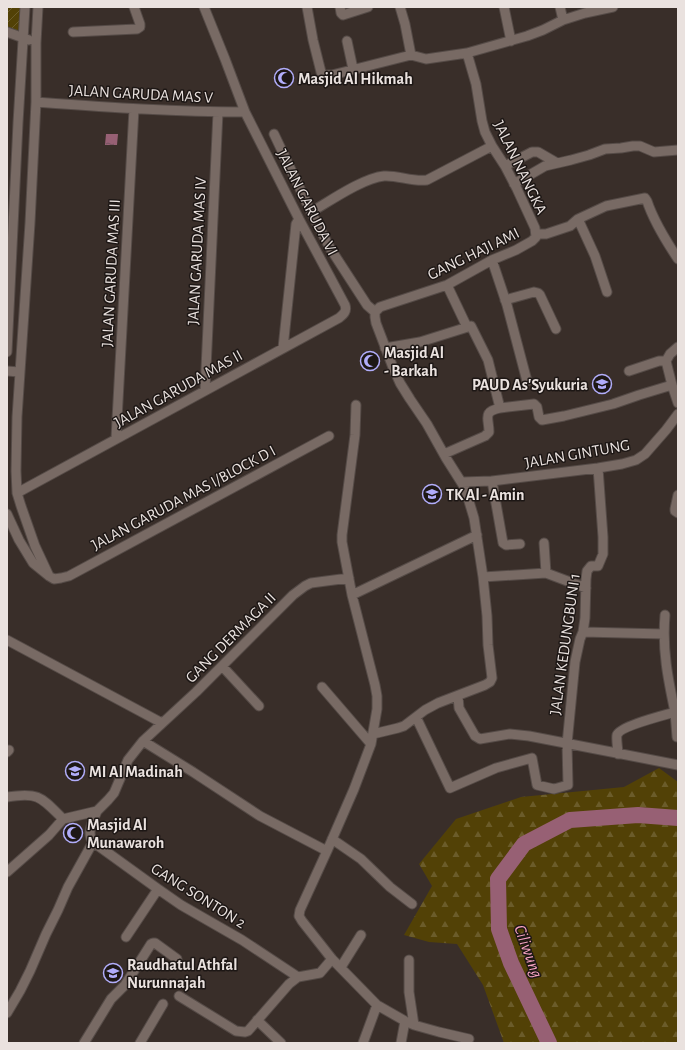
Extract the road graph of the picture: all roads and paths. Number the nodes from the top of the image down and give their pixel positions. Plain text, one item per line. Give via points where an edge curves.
1 (25, 7) edge
2 (38, 7) edge
3 (134, 7) edge
4 (204, 7) edge
5 (307, 7) edge
6 (340, 7) edge
7 (368, 7) edge
8 (400, 7) edge
9 (504, 7) edge
10 (560, 7) edge
11 (613, 7) edge
12 (563, 20) junction
13 (7, 32) edge
14 (73, 32) dead end
15 (23, 38) junction
16 (347, 41) dead end
17 (512, 41) junction
18 (36, 43) junction
19 (467, 53) junction
20 (411, 55) junction
21 (353, 69) junction
22 (36, 102) junction
23 (134, 109) junction
24 (218, 112) junction
25 (245, 112) junction
26 (274, 134) dead end
27 (492, 146) junction
28 (678, 150) edge
29 (558, 163) junction
30 (505, 166) junction
31 (514, 184) junction
32 (312, 212) junction
33 (10, 217) edge
34 (299, 219) junction
35 (578, 219) junction
36 (536, 234) junction
37 (10, 237) edge
38 (492, 260) junction
39 (678, 260) edge
40 (447, 285) junction
41 (607, 292) dead end
42 (505, 300) junction
43 (345, 305) joint
44 (375, 312) junction
45 (467, 327) junction
46 (556, 329) dead end
47 (678, 347) edge
48 (283, 348) junction
49 (385, 348) junction
50 (7, 352) edge
51 (666, 360) junction
52 (7, 371) edge
53 (629, 371) dead end
54 (20, 372) junction
55 (526, 381) dead end
56 (672, 385) junction
57 (205, 390) junction
58 (678, 403) edge
59 (356, 405) dead end
60 (500, 408) junction
61 (678, 414) edge
62 (329, 436) dead end
63 (116, 438) junction
64 (444, 454) junction
65 (598, 468) junction
66 (492, 481) junction
67 (462, 482) junction
68 (17, 493) junction
69 (678, 495) edge
70 (678, 513) edge
71 (7, 514) edge
72 (477, 535) junction
73 (544, 543) dead end
74 (520, 544) dead end
75 (546, 573) junction
76 (49, 576) junction
77 (483, 577) junction
78 (349, 578) junction
79 (586, 588) junction
80 (352, 595) junction
81 (665, 615) dead end
82 (583, 632) junction
83 (664, 634) junction
84 (7, 640) edge
85 (222, 666) junction
86 (322, 687) dead end
87 (458, 696) junction
88 (259, 706) dead end
89 (675, 712) junction
90 (416, 717) junction
91 (162, 723) junction
92 (373, 734) junction
93 (677, 737) edge
94 (143, 741) junction
95 (371, 744) junction
96 (566, 744) junction
97 (618, 754) junction
98 (678, 765) edge
99 (7, 797) edge
100 (97, 811) junction
101 (63, 819) junction
102 (332, 839) junction
103 (93, 842) junction
104 (327, 851) junction
105 (7, 872) edge
106 (158, 889) junction
107 (412, 904) dead end
108 (360, 935) dead end
109 (126, 938) dead end
110 (177, 959) dead end
111 (332, 959) junction
112 (409, 960) dead end
113 (341, 968) junction
114 (298, 977) junction
115 (179, 996) dead end
116 (163, 1004) dead end
117 (377, 1005) junction
118 (7, 1013) edge
119 (257, 1020) junction
120 (410, 1023) junction
121 (469, 1040) dead end
122 (84, 1043) edge
123 (140, 1043) edge
124 (281, 1043) edge
125 (363, 1043) edge
126 (401, 1043) edge

1 - 15 street
2 - 18 street
3 - 14 street via 140,24 137,29
4 - 25 street, JALAN GARUDA VI
5 - 21 street via 322,74 332,75
6 - 7 street via 343,15
8 - 20 street
9 - 17 street
10 - 12 street
11 - 12 street
12 - 17 street
13 - 15 street
15 - 18 street
15 - 33 street
16 - 21 street
17 - 19 street
18 - 22 street
19 - 20 street via 426,59
19 - 27 street, JALAN NANGKA via 476,84 482,121
20 - 21 street
22 - 23 street, JALAN GARUDA MAS V
22 - 54 street
23 - 24 street, JALAN GARUDA MAS V
23 - 63 street, JALAN GARUDA MAS III
24 - 25 street, JALAN GARUDA MAS V
24 - 57 street, JALAN GARUDA MAS IV
25 - 34 street, JALAN GARUDA VI
26 - 32 street
27 - 30 street, JALAN NANGKA
27 - 32 street via 427,180 416,181 392,176 373,179
28 - 29 street via 654,152 640,146 605,149
29 - 30 street via 538,152 532,152
29 - 31 street via 545,166
30 - 31 street, JALAN NANGKA
31 - 36 street, JALAN NANGKA
32 - 44 street via 336,258
33 - 37 street
34 - 43 street, JALAN GARUDA VI
34 - 48 street via 296,224
35 - 36 street, GANG HAJI AMI via 570,226 552,233
35 - 39 street, GANG HAJI AMI via 606,206 645,198 666,243
35 - 41 street via 595,256
36 - 38 street, GANG HAJI AMI via 527,245
37 - 50 street
38 - 40 street, GANG HAJI AMI
38 - 42 street
40 - 44 street, GANG HAJI AMI via 380,306
40 - 45 street
42 - 46 street via 536,292 540,295
42 - 55 street
43 - 48 street, JALAN GARUDA MAS II via 345,312 339,318
44 - 49 street
45 - 49 street via 420,342
45 - 60 street via 471,326 488,360
47 - 51 street
48 - 57 street, JALAN GARUDA MAS II
49 - 64 street via 400,383
51 - 53 street
51 - 56 street
52 - 54 street
54 - 68 street via 16,440
56 - 58 street
56 - 60 street via 613,404 542,420 534,404
57 - 63 street, JALAN GARUDA MAS II
59 - 78 street via 355,434 342,535
60 - 64 street via 488,414 489,432 485,436
61 - 65 street, JALAN GINTUNG via 645,454 636,460
62 - 76 street, JALAN GARUDA MAS I/BLOCK D I via 68,576
63 - 68 street, JALAN GARUDA MAS II
64 - 67 street
65 - 66 street, JALAN GINTUNG
65 - 79 street, JALAN KEDUNGBUNI 1 via 603,554 598,566 591,566 587,571
66 - 67 street, JALAN GINTUNG
66 - 74 street via 503,543
67 - 72 street via 470,502
68 - 76 street via 33,541
69 - 70 street via 675,509
71 - 76 street via 32,563
72 - 77 street
72 - 80 street
73 - 75 street
75 - 77 street
75 - 79 street
77 - 87 street via 491,680 485,686
78 - 80 street
78 - 85 street, GANG DERMAGA II via 311,583 293,595
79 - 82 street, JALAN KEDUNGBUNI 1
80 - 92 street via 377,696
81 - 83 street
82 - 83 street
82 - 96 street, JALAN KEDUNGBUNI 1 via 575,662
83 - 89 street via 665,662
84 - 91 street
85 - 88 street
85 - 91 street, GANG DERMAGA II
86 - 95 street
87 - 90 street via 438,703
87 - 96 street via 462,714 475,736 480,739 510,734
89 - 93 street
89 - 97 street via 619,732
90 - 92 street via 398,728
90 - 96 street, JALAN KEDUNGBUNI 1 via 450,788 496,768 532,758 537,785 554,789 568,785
91 - 94 street, GANG DERMAGA II
92 - 95 street
94 - 100 street, GANG DERMAGA II via 128,760 114,793
94 - 104 street via 260,816
95 - 102 street
96 - 97 street
97 - 98 street
99 - 101 street via 28,795 43,799
100 - 101 street
100 - 103 street via 90,828 90,838
101 - 105 street
102 - 104 street
102 - 107 street via 361,859
103 - 106 street, GANG SONTON 2
103 - 118 street via 68,886 30,971
104 - 111 street via 297,920
106 - 109 street
106 - 114 street, GANG SONTON 2
108 - 113 street
110 - 122 street via 156,943 151,944 125,985 111,999
111 - 113 street
111 - 114 street via 320,973
112 - 120 street
113 - 117 street
114 - 119 street
115 - 119 street via 236,1031 245,1032
116 - 123 street
117 - 120 street
117 - 125 street
119 - 124 street
120 - 121 street
120 - 126 street

